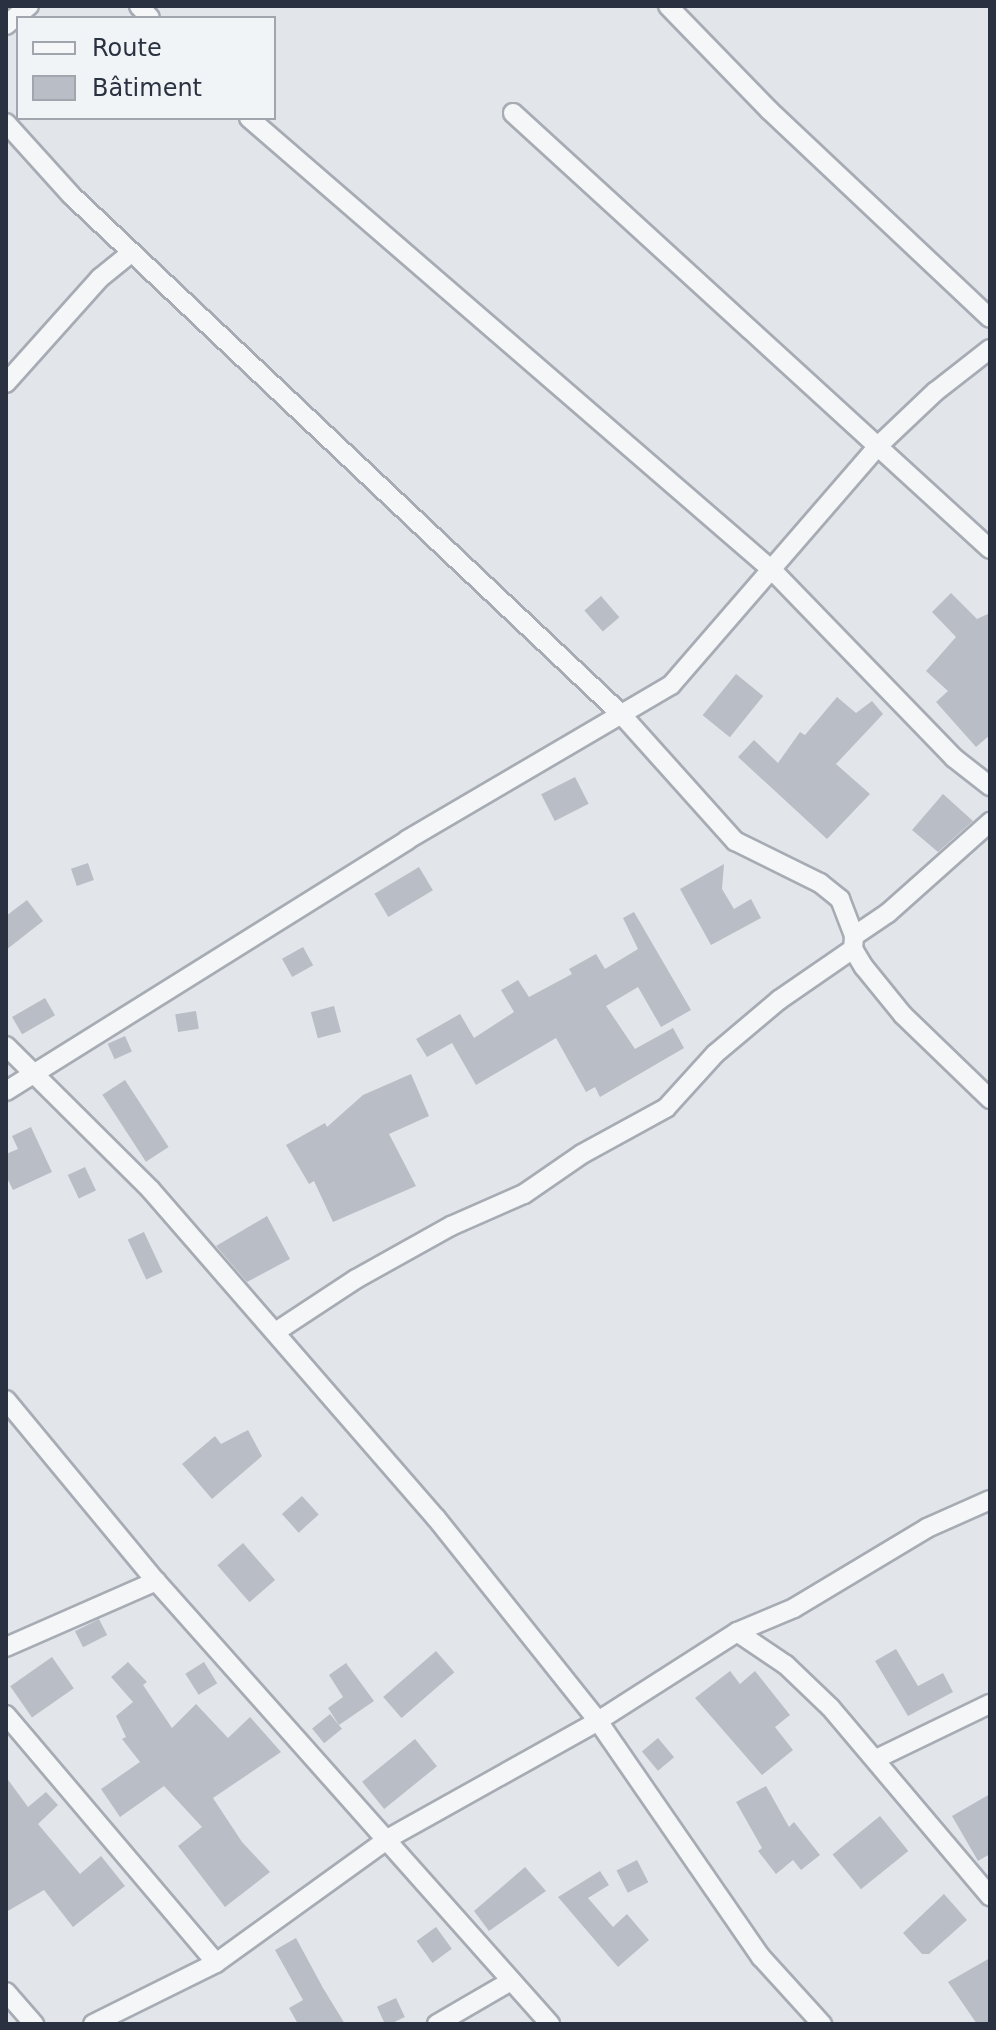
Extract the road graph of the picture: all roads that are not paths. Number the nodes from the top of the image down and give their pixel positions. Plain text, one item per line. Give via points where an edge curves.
1 (668, 6) edge
2 (513, 113) dead end
3 (251, 120) edge
4 (6, 123) edge
5 (132, 252) junction
6 (990, 318) edge
7 (990, 349) edge
8 (6, 383) edge
9 (878, 446) junction
10 (990, 549) edge
11 (773, 571) junction
12 (621, 714) junction
13 (990, 786) edge
14 (990, 822) edge
15 (854, 942) junction
16 (6, 1046) edge
17 (36, 1072) junction
18 (6, 1091) edge
19 (990, 1099) edge
20 (277, 1331) junction
21 (6, 1400) edge
22 (990, 1500) edge
23 (156, 1581) junction
24 (737, 1632) junction
25 (6, 1647) edge
26 (990, 1704) edge
27 (6, 1715) edge
28 (598, 1721) junction
29 (876, 1759) junction
30 (389, 1838) junction
31 (987, 1885) edge
32 (216, 1963) junction
33 (511, 1981) junction
34 (6, 1992) edge
35 (34, 2024) edge
36 (93, 2024) edge
37 (437, 2024) edge
38 (550, 2024) edge
39 (822, 2024) edge

1 - 6 street via 769,110
2 - 9 street
3 - 11 street
4 - 5 street
5 - 8 street via 100,278
5 - 12 street
7 - 9 street
9 - 10 street
9 - 11 street
11 - 12 street via 671,685
11 - 13 street via 954,758
12 - 15 street via 735,841 820,883 840,899
12 - 17 street via 407,840
14 - 15 street
15 - 19 street via 903,1015
15 - 20 street via 725,1045 666,1108 582,1154 524,1194 451,1226 356,1279
16 - 17 street
17 - 18 street
17 - 20 street
20 - 28 street
21 - 23 street
22 - 24 street via 927,1528 794,1608
23 - 25 street
23 - 30 street
24 - 28 street
24 - 29 street via 786,1665
26 - 29 street
27 - 32 street
28 - 30 street
28 - 39 street via 761,1957
29 - 31 street
30 - 32 street
30 - 33 street
32 - 36 street
33 - 37 street
33 - 38 street
34 - 35 street

